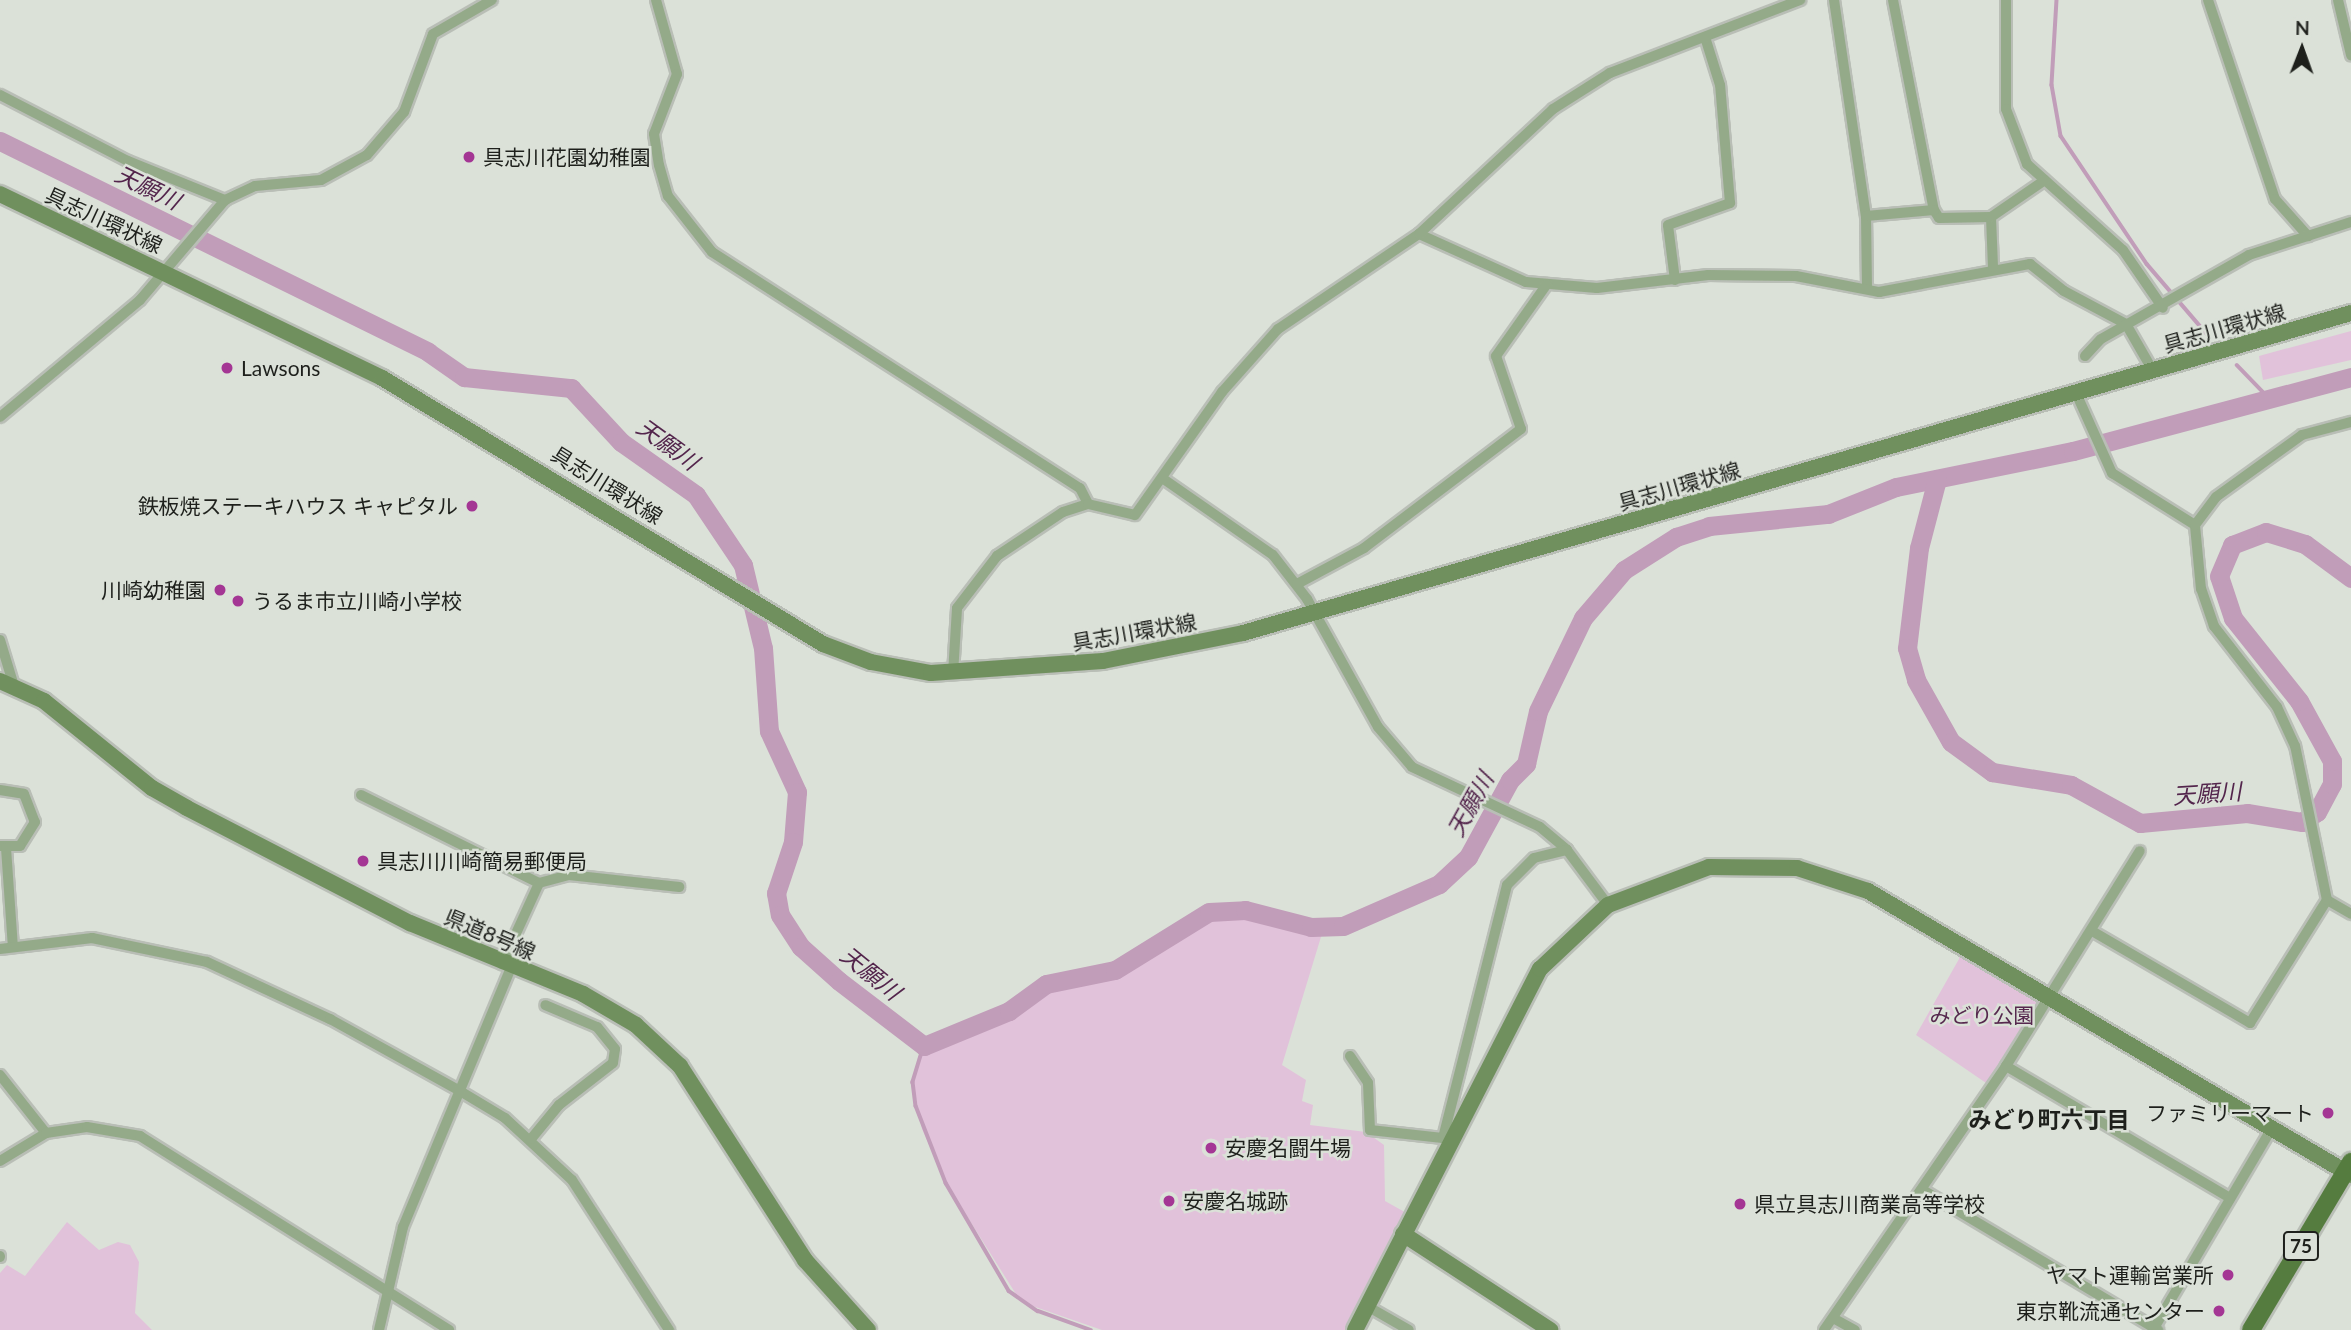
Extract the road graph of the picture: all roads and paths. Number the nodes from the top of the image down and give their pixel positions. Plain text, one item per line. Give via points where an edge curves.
1 (492, 0) edge
2 (656, 0) edge
3 (1800, 0) edge
4 (1834, 0) edge
5 (1893, 0) edge
6 (2006, 0) edge
7 (2208, 0) edge
8 (2338, 0) edge
9 (1705, 37) junction
10 (2351, 55) edge
11 (0, 95) edge
12 (2045, 180) junction
13 (0, 194) edge
14 (225, 200) junction
15 (1934, 209) junction
16 (1866, 216) junction
17 (1991, 217) junction
18 (2351, 222) edge
19 (1419, 234) junction
20 (2308, 236) junction
21 (1993, 267) junction
22 (164, 272) junction
23 (1675, 280) junction
24 (1547, 284) junction
25 (1867, 288) junction
26 (2163, 308) junction
27 (2351, 313) edge
28 (2126, 324) junction
29 (2085, 356) dead end
30 (2153, 371) junction
31 (2076, 393) junction
32 (0, 417) edge
33 (2351, 422) edge
34 (1165, 480) junction
35 (1088, 504) junction
36 (2195, 525) junction
37 (1297, 584) junction
38 (1316, 613) junction
39 (0, 640) edge
40 (953, 674) junction
41 (7, 684) edge
42 (0, 790) edge
43 (361, 795) dead end
44 (3, 847) edge
45 (1567, 850) junction
46 (2140, 851) dead end
47 (539, 883) junction
48 (679, 887) dead end
49 (2327, 900) junction
50 (1608, 905) junction
51 (2351, 914) edge
52 (2092, 931) junction
53 (13, 947) junction
54 (0, 949) edge
55 (506, 966) junction
56 (2050, 998) junction
57 (545, 1005) dead end
58 (1350, 1056) dead end
59 (2006, 1066) junction
60 (0, 1074) edge
61 (460, 1091) junction
62 (2272, 1128) junction
63 (46, 1133) junction
64 (531, 1139) junction
65 (1447, 1140) junction
66 (0, 1161) edge
67 (2349, 1170) edge
68 (1923, 1190) junction
69 (2230, 1198) junction
70 (1403, 1234) junction
71 (390, 1291) junction
72 (1367, 1306) junction
73 (1833, 1318) junction
74 (862, 1329) edge
75 (2155, 1329) edge
76 (379, 1330) edge
77 (449, 1330) edge
78 (670, 1330) edge
79 (1356, 1330) edge
80 (1409, 1330) edge
81 (1550, 1330) edge
82 (1824, 1330) edge
83 (1855, 1330) edge
84 (2251, 1330) edge

1 - 14 street via 433,34 404,112 367,155 321,180 255,186
2 - 35 street via 677,74 654,134 659,165 668,196 712,252 1080,488
3 - 9 street
4 - 16 street
5 - 15 street
6 - 12 street via 2006,109 2027,164
7 - 20 street via 2275,199
8 - 10 street
9 - 19 street via 1610,74 1553,109
9 - 23 street via 1720,85 1730,203 1668,225
11 - 14 street via 128,161
12 - 17 street
12 - 26 street via 2123,250
13 - 22 main road, 具志川環状線
14 - 22 street
15 - 16 street
15 - 17 street via 1939,218
16 - 25 street
17 - 21 street
18 - 20 street
19 - 24 street via 1501,274
19 - 34 street via 1278,329 1222,392
20 - 26 street via 2249,255
21 - 25 street via 1879,292
21 - 28 street via 2030,264 2064,291
22 - 32 street via 140,300
22 - 40 main road, 具志川環状線 via 473,428 799,629 871,662
23 - 24 street via 1597,288
23 - 25 street via 1796,276
24 - 37 street via 1496,356 1521,429 1364,548
26 - 28 street
27 - 30 main road, 具志川環状線
28 - 29 street
28 - 30 street
30 - 31 main road, 具志川環状線
31 - 36 street via 2112,473
31 - 38 main road, 具志川環状線
33 - 36 street via 2302,435 2216,497
34 - 35 street via 1135,515
34 - 37 street via 1273,555
35 - 40 street via 1063,512 997,556 957,608
36 - 49 street via 2201,589 2214,626 2277,707 2305,782
37 - 38 street
38 - 40 main road, 具志川環状線 via 1103,661
38 - 45 street via 1378,727 1412,766 1524,818
39 - 41 street
41 - 55 main road, 県道8号線 via 175,801
42 - 44 street via 24,794 34,807 30,838
43 - 47 street
44 - 53 street
45 - 50 street
45 - 65 street via 1534,858 1507,884
46 - 52 street
47 - 48 street via 569,875
47 - 55 street
49 - 51 street
49 - 52 street via 2250,1023
50 - 56 main road via 1709,867 1797,867 1868,891
50 - 65 main road via 1552,954 1528,986
52 - 56 street
53 - 54 street
53 - 61 street via 92,938 208,962 330,1019
55 - 61 street
55 - 74 main road, 県道8号線 via 605,1005 680,1066 805,1260
56 - 59 street
56 - 62 main road
57 - 64 street via 597,1027 615,1049 612,1063 559,1105
58 - 65 street via 1368,1083 1370,1130
59 - 68 street
59 - 69 street
60 - 63 street
61 - 64 street
61 - 71 street via 403,1227
62 - 67 main road
62 - 69 street
63 - 66 street
63 - 71 street via 87,1127 140,1136
64 - 78 street via 572,1180
65 - 70 main road
67 - 84 main road, 75
68 - 73 street
68 - 75 street
69 - 75 street
70 - 72 main road
70 - 81 main road
71 - 76 street
71 - 77 street
72 - 79 main road
72 - 80 street
73 - 82 street
73 - 83 street

